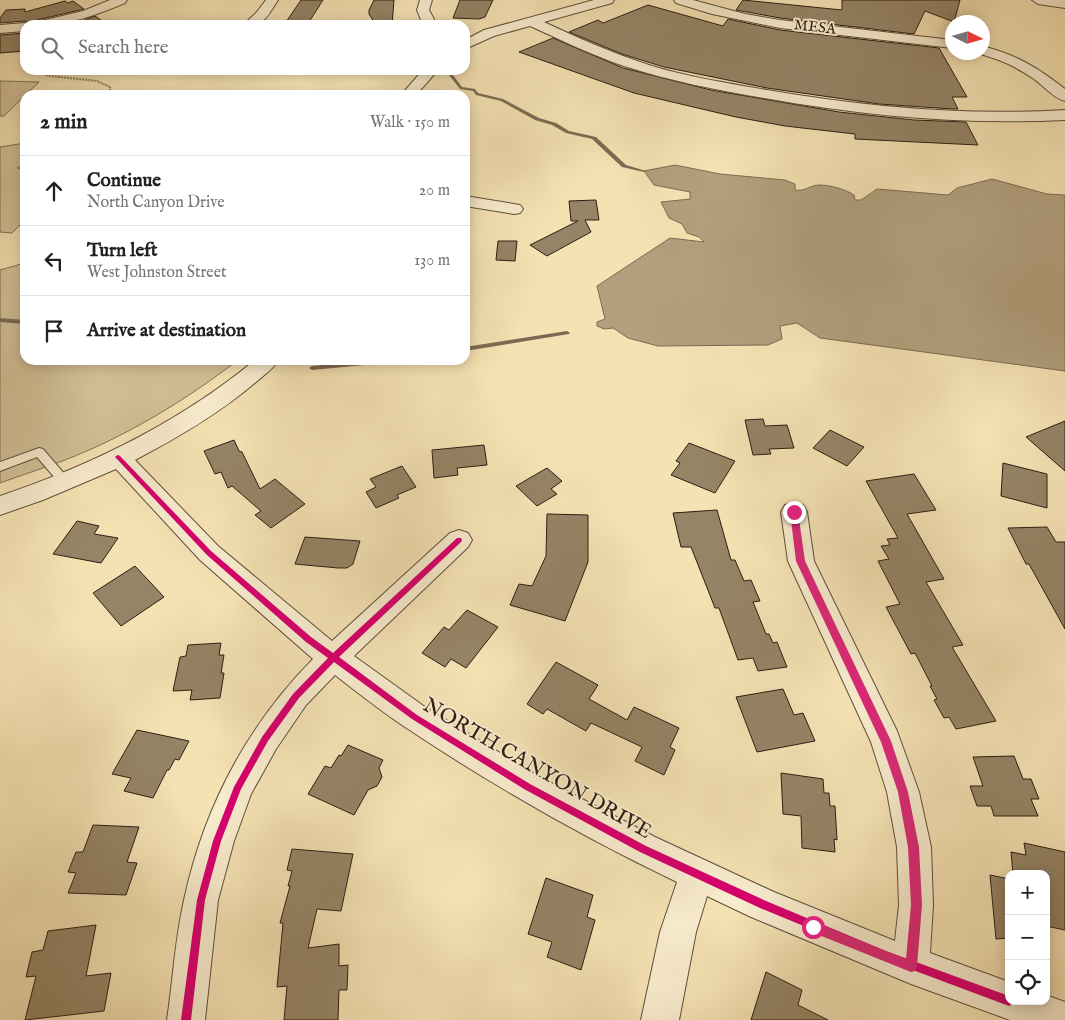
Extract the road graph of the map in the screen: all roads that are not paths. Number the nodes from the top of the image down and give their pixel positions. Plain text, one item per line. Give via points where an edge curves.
1 (121, 0) edge
2 (272, 0) edge
3 (426, 0) edge
4 (608, 0) edge
5 (680, 0) edge
6 (1038, 0) edge
7 (1065, 4) edge
8 (62, 20) edge
9 (256, 20) edge
10 (428, 20) edge
11 (531, 21) junction
12 (20, 27) edge
13 (0, 29) edge
14 (470, 42) edge
15 (945, 43) edge
16 (990, 52) edge
17 (426, 75) edge
18 (413, 90) edge
19 (1065, 97) edge
20 (1065, 115) edge
21 (470, 202) edge
22 (514, 209) dead end
23 (262, 365) edge
24 (118, 457) junction
25 (0, 467) edge
26 (64, 481) junction
27 (0, 506) edge
28 (794, 512) dead end
29 (459, 540) dead end
30 (332, 659) junction
31 (696, 875) junction
32 (911, 966) junction
33 (1005, 1000) edge
34 (1021, 1005) edge
35 (186, 1020) edge
36 (660, 1020) edge
37 (1064, 1020) edge

1 - 8 street
2 - 9 street
3 - 10 street via 423,10
4 - 11 street
5 - 15 street, MESA via 748,18
6 - 7 street
11 - 14 street
11 - 20 street via 611,57 700,83 808,103 932,115
12 - 13 street
16 - 19 street via 1012,59
17 - 18 street
21 - 22 street
23 - 24 street via 215,402
24 - 26 street
24 - 30 street, NORTH CANYON DRIVE via 214,559
25 - 26 lane via 39,452
26 - 27 street
28 - 32 street via 801,561 886,741 903,792 914,847 916,905
29 - 30 street
30 - 31 street, NORTH CANYON DRIVE via 406,712 513,779
30 - 35 street via 296,696 265,739 238,787 217,841 201,900
31 - 32 street, NORTH CANYON DRIVE
31 - 36 street via 678,932
32 - 33 street, NORTH CANYON DRIVE
34 - 37 street, NORTH CANYON DRIVE

